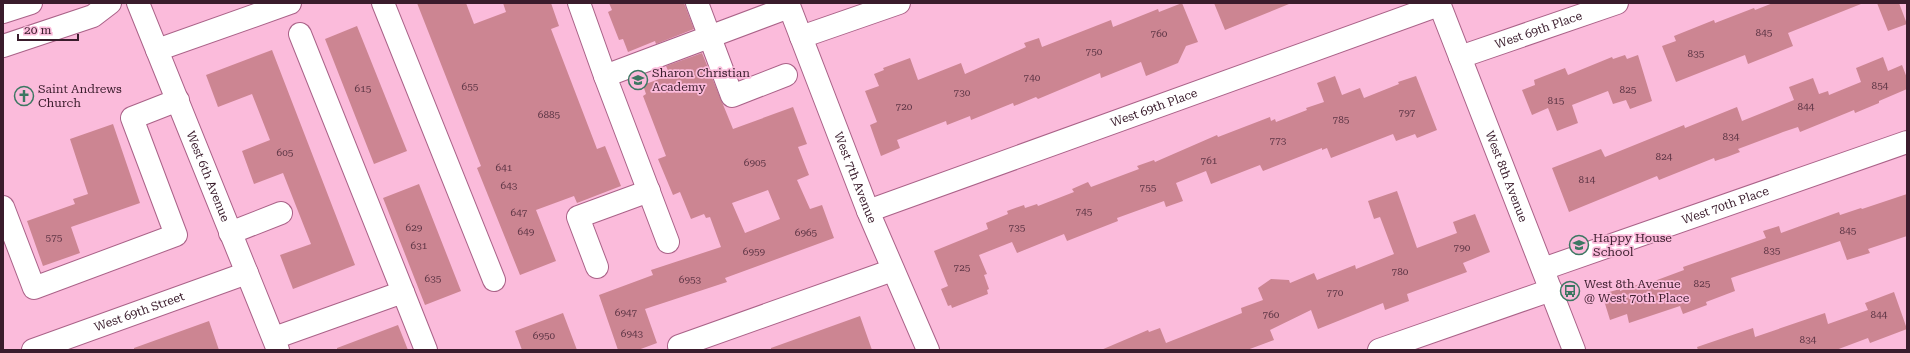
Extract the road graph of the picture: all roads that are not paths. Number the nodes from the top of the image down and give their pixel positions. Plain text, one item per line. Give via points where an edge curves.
1 (31, 3) edge
2 (110, 3) edge
3 (138, 3) edge
4 (290, 3) edge
5 (383, 3) edge
6 (579, 3) edge
7 (697, 3) edge
8 (900, 3) edge
9 (1617, 3) edge
10 (1439, 4) edge
11 (789, 5) edge
12 (3, 12) edge
13 (300, 34) dead end
14 (710, 37) junction
15 (801, 37) junction
16 (3, 46) edge
17 (157, 50) junction
18 (1460, 57) junction
19 (786, 75) dead end
20 (605, 76) junction
21 (178, 100) junction
22 (1907, 142) edge
23 (649, 191) junction
24 (3, 207) edge
25 (868, 210) junction
26 (281, 213) dead end
27 (230, 233) junction
28 (668, 242) dead end
29 (597, 267) dead end
30 (1543, 269) junction
31 (893, 270) junction
32 (246, 273) junction
33 (494, 280) dead end
34 (1551, 290) junction
35 (403, 292) junction
36 (276, 344) edge
37 (679, 346) dead end
38 (33, 350) edge
39 (426, 350) edge
40 (928, 350) edge
41 (1379, 350) edge
42 (1574, 350) edge

1 - 12 street
2 - 16 street via 93,16
3 - 17 street, West 6th Avenue
4 - 17 street
5 - 33 street
6 - 20 street
7 - 14 street
8 - 15 street
9 - 18 street, West 69th Place
10 - 18 street, West 8th Avenue
10 - 25 street, West 69th Place
11 - 14 street
11 - 15 street, West 7th Avenue
13 - 35 street
14 - 19 street via 732,96
14 - 20 street
15 - 25 street, West 7th Avenue
17 - 21 street, West 6th Avenue
18 - 30 street, West 8th Avenue
20 - 23 street
21 - 24 street via 132,118 176,235 34,288
21 - 27 street, West 6th Avenue
22 - 30 street, West 70th Place
23 - 28 street
23 - 29 street via 578,217
25 - 31 street, West 7th Avenue
26 - 27 street
27 - 32 street, West 6th Avenue
30 - 34 street, West 8th Avenue
31 - 37 street
31 - 40 street, West 7th Avenue
32 - 36 street, West 6th Avenue
32 - 38 street, West 69th Street
34 - 41 street
34 - 42 street, West 8th Avenue
35 - 36 street
35 - 39 street

